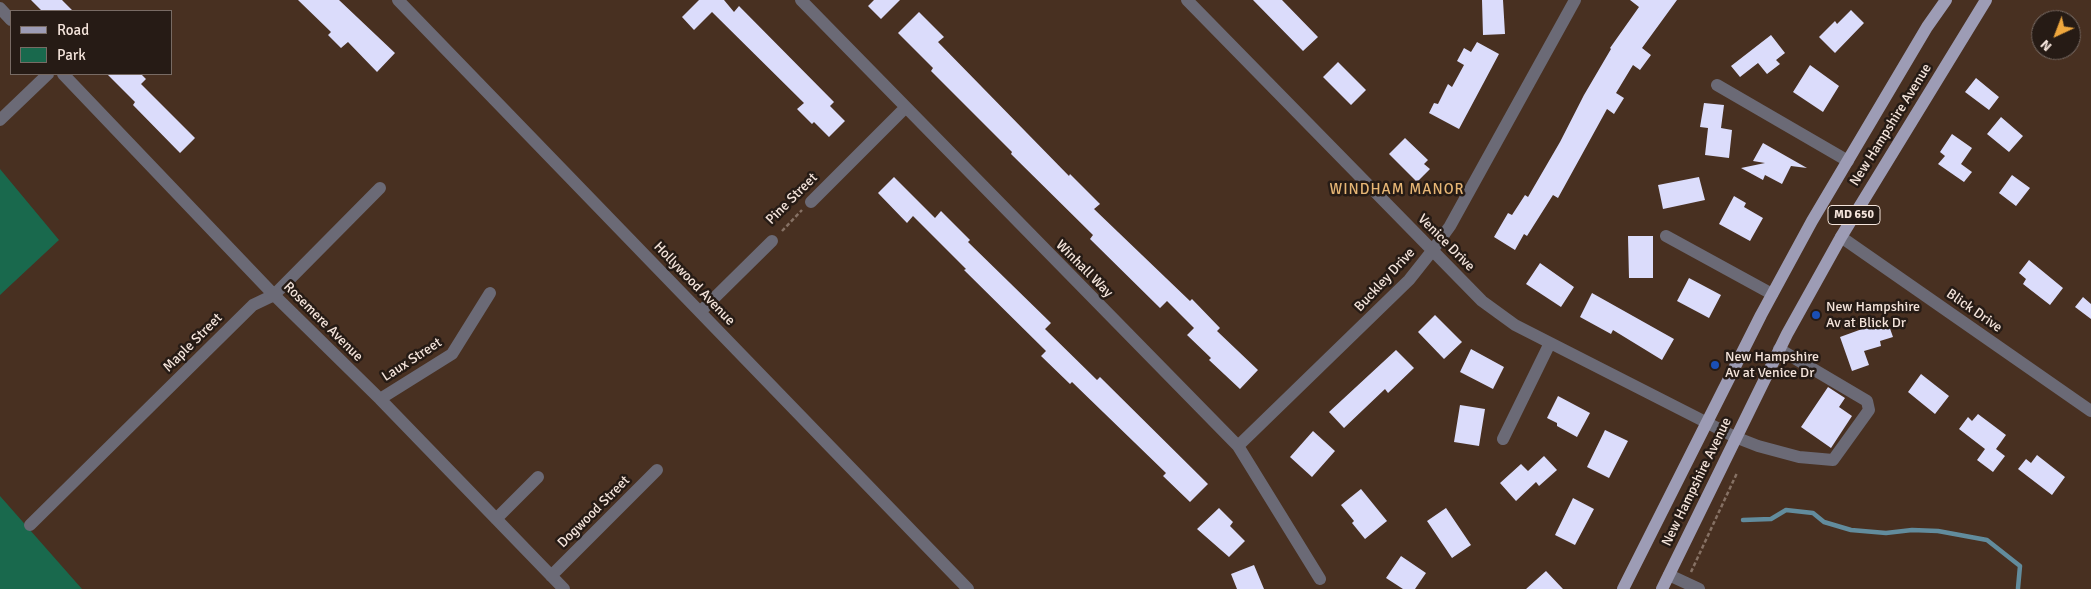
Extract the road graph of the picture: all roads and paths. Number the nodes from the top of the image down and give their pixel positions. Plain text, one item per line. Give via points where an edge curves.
1 (398, 0) edge
2 (801, 0) edge
3 (1187, 0) edge
4 (1575, 0) edge
5 (1946, 0) edge
6 (1986, 0) edge
7 (0, 8) edge
8 (10, 19) edge
9 (47, 75) edge
10 (64, 75) edge
11 (1717, 85) dead end
12 (905, 108) junction
13 (0, 120) edge
14 (1848, 161) junction
15 (380, 188) dead end
16 (811, 202) joint
17 (1666, 236) dead end
18 (1841, 237) junction
19 (772, 241) joint
20 (1432, 251) junction
21 (490, 294) dead end
22 (1772, 294) junction
23 (274, 295) junction
24 (700, 312) junction
25 (1550, 343) junction
26 (1780, 349) junction
27 (380, 399) junction
28 (2091, 411) edge
29 (1706, 423) junction
30 (1735, 437) junction
31 (1504, 439) dead end
32 (1238, 446) junction
33 (657, 470) dead end
34 (1737, 474) dead end
35 (538, 477) dead end
36 (496, 519) junction
37 (30, 525) dead end
38 (1669, 575) junction
39 (551, 576) junction
40 (1320, 579) dead end
41 (1686, 583) junction
42 (564, 589) edge
43 (968, 589) edge
44 (1624, 589) edge
45 (1662, 589) edge
46 (1699, 589) edge

1 - 24 street, Hollywood Avenue
2 - 12 street, Winhall Way
3 - 20 street, Venice Drive
4 - 20 street, Buckley Drive via 1450,226
5 - 14 main road, New Hampshire Avenue / MD 650
6 - 18 main road, New Hampshire Avenue / MD 650
7 - 8 street
9 - 13 street
10 - 23 street, Rosemere Avenue
11 - 14 street
12 - 16 street, Pine Street
12 - 32 street, Winhall Way
14 - 22 main road, New Hampshire Avenue / MD 650
15 - 23 street, Maple Street
16 - 19 path, Pine Street
17 - 22 street
18 - 26 main road, New Hampshire Avenue / MD 650
18 - 28 street, Blick Drive
19 - 24 street, Pine Street
20 - 25 street, Venice Drive via 1482,301 1515,325
20 - 32 street, Buckley Drive via 1409,280
21 - 27 street, Laux Street via 452,354
22 - 29 main road, New Hampshire Avenue / MD 650
23 - 27 street, Rosemere Avenue
23 - 37 street, Maple Street via 253,305
24 - 43 street, Hollywood Avenue
25 - 29 street, Venice Drive
25 - 31 street
26 - 30 main road, New Hampshire Avenue / MD 650
26 - 30 street, Venice Drive via 1867,401 1870,410 1833,460 1798,457
27 - 36 street, Rosemere Avenue
29 - 30 street, Venice Drive
29 - 44 main road, New Hampshire Avenue / MD 650
30 - 38 main road, New Hampshire Avenue / MD 650
32 - 40 street, Winhall Way
33 - 39 street, Dogwood Street
34 - 41 path
35 - 36 street
36 - 39 street, Rosemere Avenue
38 - 41 street
38 - 45 main road, New Hampshire Avenue / MD 650
39 - 42 street, Rosemere Avenue
41 - 46 street

